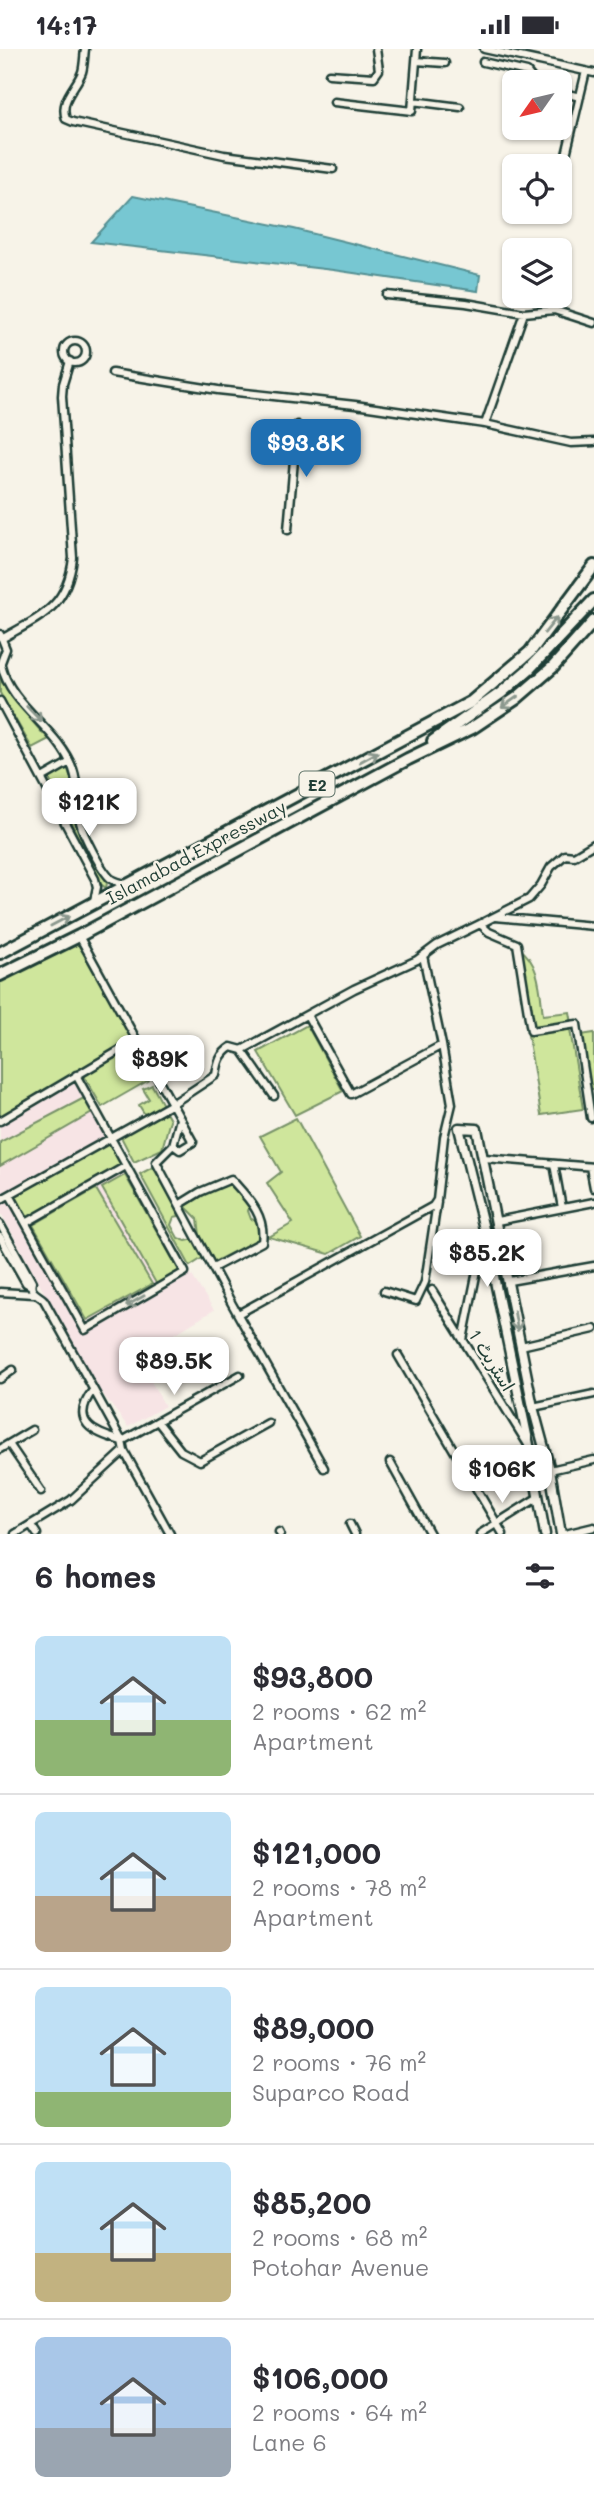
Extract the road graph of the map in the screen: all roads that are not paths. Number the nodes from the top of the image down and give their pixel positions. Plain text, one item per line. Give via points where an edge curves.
1 (85, 49) edge
2 (376, 49) edge
3 (417, 49) edge
4 (484, 49) edge
5 (508, 51) edge
6 (416, 61) junction
7 (482, 62) dead end
8 (445, 63) dead end
9 (518, 70) edge
10 (586, 71) junction
11 (594, 73) edge
12 (329, 74) dead end
13 (572, 95) edge
14 (580, 97) junction
15 (413, 101) junction
16 (334, 102) dead end
17 (460, 107) dead end
18 (566, 154) edge
19 (333, 169) dead end
20 (387, 295) dead end
21 (524, 313) junction
22 (594, 323) edge
23 (70, 361) dead end
24 (113, 373) dead end
25 (485, 424) junction
26 (297, 425) dead end
27 (594, 442) edge
28 (288, 530) dead end
29 (594, 566) edge
30 (594, 600) edge
31 (594, 621) edge
32 (2, 636) edge
33 (0, 665) edge
34 (0, 701) edge
35 (408, 759) junction
36 (70, 762) junction
37 (42, 778) junction
38 (594, 844) edge
39 (128, 884) junction
40 (93, 903) junction
41 (494, 917) junction
42 (480, 925) junction
43 (594, 926) edge
44 (79, 936) junction
45 (0, 953) edge
46 (423, 955) junction
47 (0, 975) edge
48 (307, 1015) junction
49 (137, 1039) junction
50 (442, 1045) junction
51 (242, 1050) junction
52 (76, 1075) junction
53 (274, 1096) dead end
54 (172, 1104) junction
55 (591, 1118) dead end
56 (180, 1119) junction
57 (0, 1121) edge
58 (111, 1137) junction
59 (173, 1145) junction
60 (484, 1158) junction
61 (554, 1164) junction
62 (127, 1166) junction
63 (592, 1167) edge
64 (594, 1188) edge
65 (10, 1195) junction
66 (438, 1200) junction
67 (0, 1201) edge
68 (594, 1202) edge
69 (179, 1205) junction
70 (562, 1208) junction
71 (497, 1221) junction
72 (26, 1223) junction
73 (0, 1224) edge
74 (485, 1233) junction
75 (0, 1237) edge
76 (594, 1266) edge
77 (213, 1268) junction
78 (509, 1281) junction
79 (32, 1290) junction
80 (432, 1290) dead end
81 (384, 1291) dead end
82 (0, 1292) edge
83 (238, 1314) junction
84 (594, 1329) edge
85 (463, 1340) junction
86 (521, 1346) junction
87 (398, 1355) dead end
88 (13, 1370) dead end
89 (240, 1375) dead end
90 (0, 1379) edge
91 (93, 1390) junction
92 (594, 1394) edge
93 (533, 1407) junction
94 (158, 1422) junction
95 (268, 1423) dead end
96 (32, 1430) dead end
97 (122, 1441) junction
98 (9, 1444) junction
99 (529, 1445) junction
100 (0, 1449) edge
101 (124, 1451) junction
102 (594, 1460) edge
103 (390, 1462) dead end
104 (324, 1468) dead end
105 (550, 1470) junction
106 (41, 1491) dead end
107 (537, 1498) junction
108 (350, 1524) dead end
109 (497, 1524) junction
110 (31, 1525) junction
111 (594, 1527) edge
112 (15, 1534) edge
113 (37, 1534) edge
114 (170, 1534) edge
115 (355, 1534) edge
116 (430, 1534) edge
117 (480, 1534) edge
118 (503, 1534) edge
119 (545, 1534) edge
120 (563, 1534) edge

1 - 19 street via 83,70 65,102 66,119 224,155
2 - 12 street via 379,71 374,77
3 - 6 street
4 - 5 street
5 - 10 street
6 - 8 street
6 - 15 street
7 - 9 street
10 - 11 street
10 - 14 street
13 - 14 street
14 - 18 street
15 - 16 street via 412,111
15 - 17 street
20 - 21 street
21 - 22 street via 554,310
21 - 25 street
23 - 32 street via 62,396 71,571 55,605
24 - 25 street
25 - 27 street via 571,443
26 - 28 street
39 -> 29 highway, Islamabad Expressway / E2 via 471,702 530,652
30 - 35 highway via 529,669
31 -> 35 highway via 553,667 517,698 472,729
32 - 33 street via 6,649
33 -> 36 street via 6,683 56,738
34 - 37 street
35 - 44 highway, Islamabad Expressway / E2
36 - 37 street
36 - 39 street via 85,834 108,875
37 - 40 street via 95,879
38 - 41 street via 574,856 565,855 529,899
39 - 40 highway, Islamabad Expressway / E2
45 -> 40 highway, Islamabad Expressway / E2
41 - 42 street
41 - 43 street
42 - 46 street
42 - 55 street via 517,944 531,1031 576,1024
44 - 47 highway, Islamabad Expressway / E2
44 - 49 street
46 - 48 street
46 - 50 street
48 - 50 street via 351,1094
48 - 51 street
49 - 52 street
49 - 54 street
50 - 66 street via 452,1104
51 - 53 street
51 - 54 street via 232,1047 223,1052 216,1075
52 - 57 street
52 - 58 street
54 - 56 street
54 - 58 street
56 - 59 street
56 - 59 street via 193,1142 180,1150
58 - 62 street
58 - 65 street
59 - 69 street via 156,1162
60 - 61 street
60 - 71 street
60 - 74 street via 477,1129 459,1128
61 - 63 street
61 - 70 street
62 - 72 street
62 -> 72 street via 186,1272 85,1330
63 - 64 street
65 - 67 street
65 - 72 street
66 - 81 street via 425,1282 415,1301
66 - 83 street
68 - 70 street
69 - 77 street
69 - 77 street via 230,1179 257,1209 264,1231 262,1242
70 - 71 street
71 - 78 street
73 - 79 street
74 - 85 street
74 - 99 street
75 - 79 street
76 - 78 street
77 - 83 street
78 -> 86 street
79 - 82 street
79 - 91 street via 44,1300
80 - 85 street, اسٹریٹ 1
83 - 104 street
84 - 86 street
85 - 99 street, اسٹریٹ 1
86 - 93 street
87 - 109 street
88 - 90 street
89 - 94 street
91 - 97 street
91 - 97 street via 83,1417 102,1436
92 - 93 street
93 - 105 street
94 - 95 street via 181,1451 200,1461
94 - 97 street
96 - 98 street
97 - 101 street
98 - 100 street
98 - 106 street
99 - 107 street
101 - 110 street via 71,1500
101 - 114 street
102 - 105 street
103 - 116 street
105 - 120 street
107 - 109 street
107 - 119 street
108 - 115 street
109 - 117 street
109 - 118 street
110 - 112 street
110 - 113 street
111 - 120 street

